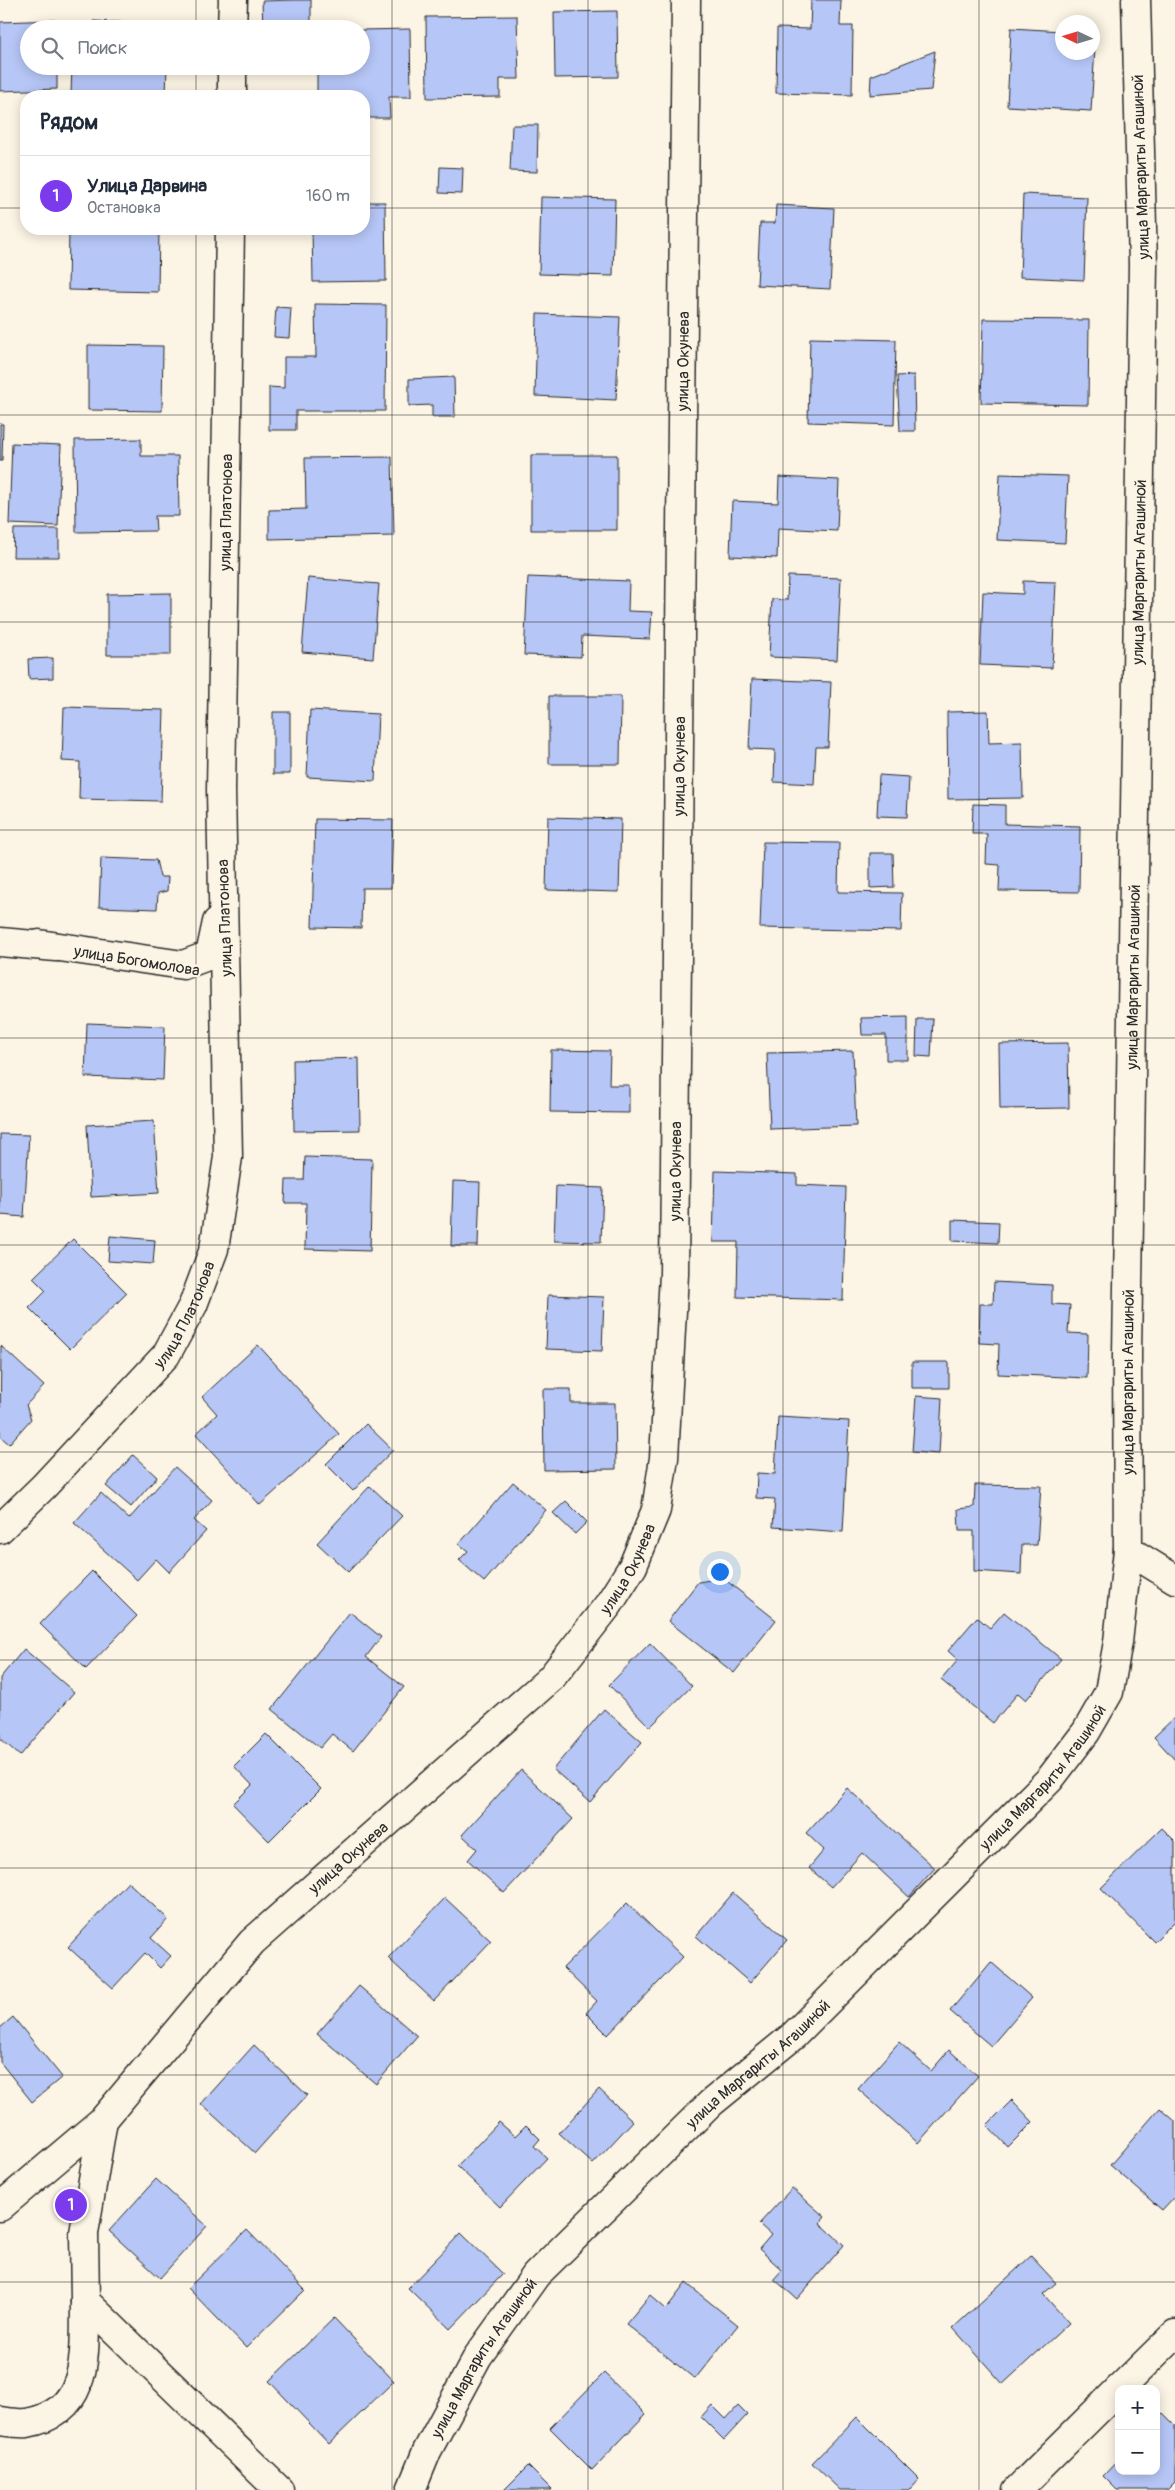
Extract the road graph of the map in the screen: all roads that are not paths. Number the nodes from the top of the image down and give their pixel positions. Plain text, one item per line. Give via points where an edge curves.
1 (233, 0) edge
2 (686, 0) edge
3 (1136, 0) edge
4 (232, 20) edge
5 (232, 75) edge
6 (232, 90) edge
7 (230, 235) edge
8 (222, 846) junction
9 (0, 942) edge
10 (183, 965) junction
11 (227, 1035) junction
12 (0, 1529) edge
13 (1128, 1550) junction
14 (1175, 1579) edge
15 (103, 2120) junction
16 (0, 2207) edge
17 (85, 2301) junction
18 (1175, 2334) edge
19 (1123, 2385) edge
20 (1115, 2393) edge
21 (0, 2421) edge
22 (279, 2490) edge
23 (411, 2490) edge
24 (1017, 2490) edge

1 - 4 street
2 - 15 street, улица Окунева via 674,1274 664,1458 656,1510 633,1566 551,1678 252,1942
3 - 13 street, улица Маргариты Агашиной via 1143,264 1127,1355
5 - 6 street
7 - 8 street, улица Платонова
8 - 10 street via 210,955
8 - 11 street, улица Платонова
9 - 10 street, улица Богомолова via 39,944
10 - 11 street, улица Богомолова via 205,968 212,979
11 - 12 street, улица Платонова via 228,1157 214,1249 193,1305 166,1355
13 - 14 street
13 - 23 street, улица Маргариты Агашиной via 1109,1692 1086,1732 1050,1779 800,2029 711,2103 536,2275 478,2356 427,2451
15 - 16 street, улица Окунева
15 - 17 street via 84,2233
17 - 21 street via 84,2364 76,2392 54,2413 26,2423
17 - 22 street
18 - 19 street
20 - 24 street

